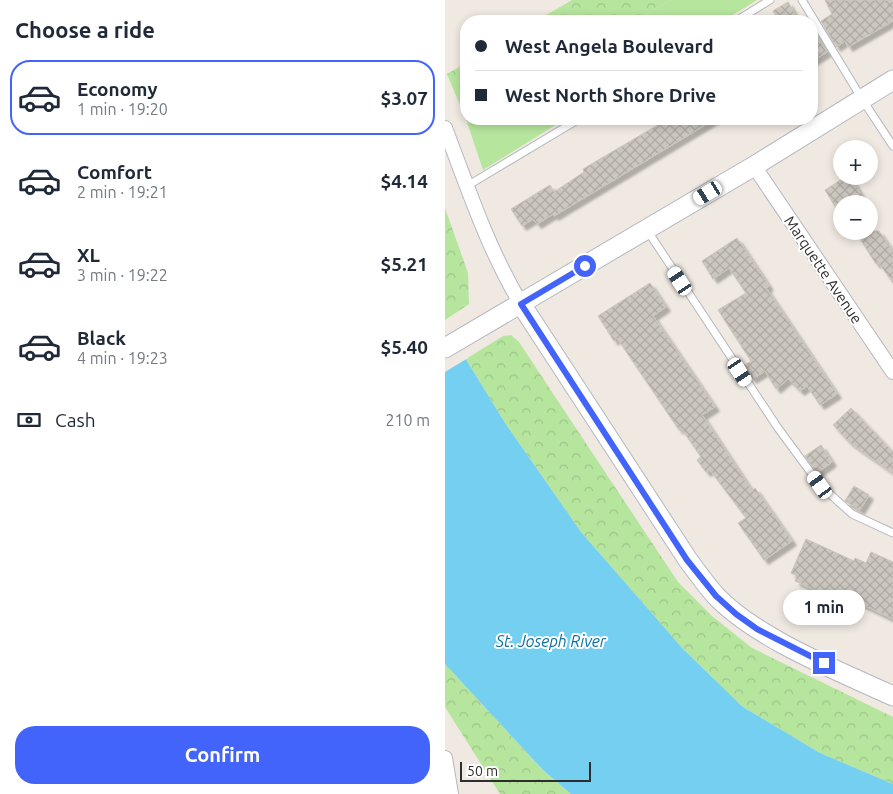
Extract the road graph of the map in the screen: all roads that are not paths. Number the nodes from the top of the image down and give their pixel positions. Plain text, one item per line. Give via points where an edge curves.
1 (770, 0) edge
2 (802, 0) edge
3 (746, 15) edge
4 (811, 15) edge
5 (818, 27) edge
6 (893, 80) edge
7 (861, 99) junction
8 (569, 125) edge
9 (445, 128) edge
10 (893, 146) edge
11 (754, 166) junction
12 (467, 186) junction
13 (647, 230) junction
14 (521, 304) junction
15 (445, 348) edge
16 (893, 372) edge
17 (893, 533) edge
18 (893, 696) edge
19 (445, 758) edge
20 (449, 788) edge

1 - 3 lane
2 - 4 lane
5 - 7 lane
6 - 7 street
7 - 10 lane
7 - 11 street
8 - 12 lane
9 - 12 street
11 - 13 street
11 - 16 street, Marquette Avenue
12 - 14 street via 501,271
13 - 14 street
13 - 17 lane via 778,428 820,485 852,514
14 - 15 street
14 - 18 street via 687,560 716,596 757,629
19 - 20 street

